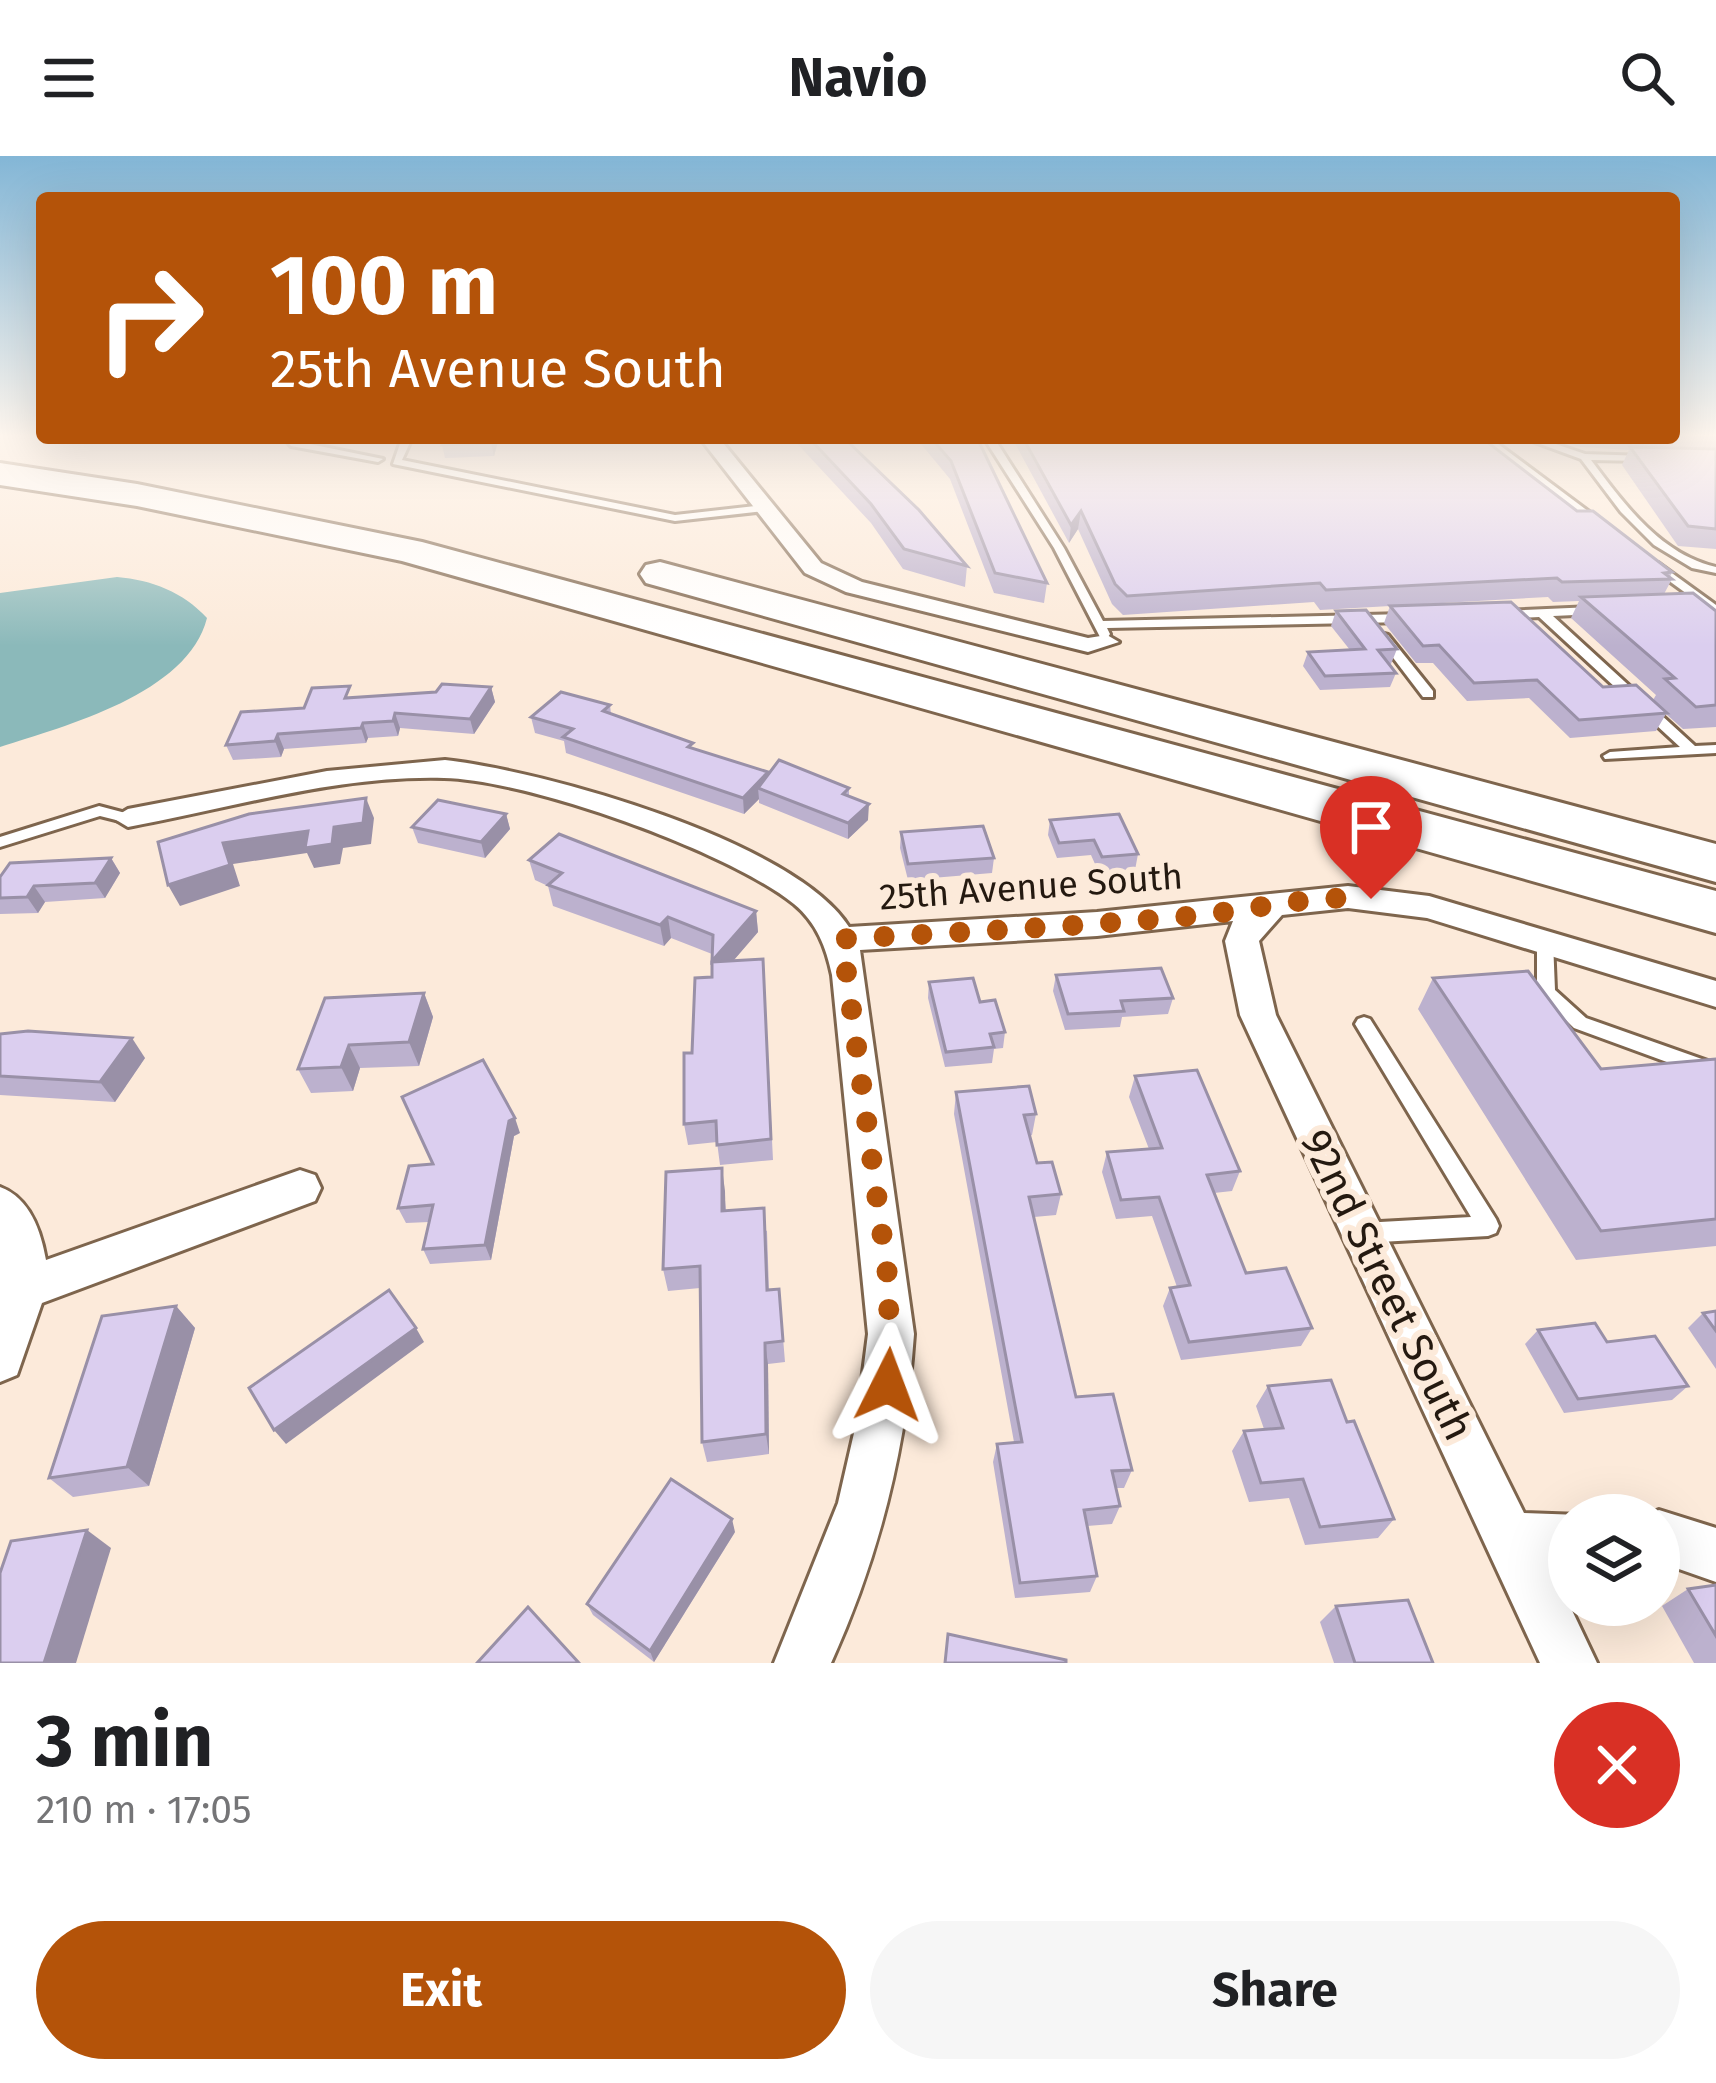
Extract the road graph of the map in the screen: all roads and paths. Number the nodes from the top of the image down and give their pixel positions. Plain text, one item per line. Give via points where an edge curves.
1 (313, 505) edge
2 (359, 505) edge
3 (612, 505) edge
4 (764, 505) edge
5 (1029, 505) edge
6 (1574, 505) edge
7 (1619, 505) edge
8 (766, 508) junction
9 (1613, 534) edge
10 (1651, 562) edge
11 (1716, 570) edge
12 (1684, 606) edge
13 (1712, 608) edge
14 (1613, 610) edge
15 (1543, 614) junction
16 (1477, 616) edge
17 (1433, 617) edge
18 (1368, 619) junction
19 (1104, 634) junction
20 (1427, 694) dead end
21 (1716, 749) edge
22 (1691, 751) junction
23 (1610, 756) dead end
24 (128, 818) joint
25 (0, 842) edge
26 (1716, 862) edge
27 (1269, 909) junction
28 (1716, 912) edge
29 (842, 939) junction
30 (1545, 941) junction
31 (1716, 994) edge
32 (1364, 1024) dead end
33 (1716, 1072) edge
34 (300, 1188) dead end
35 (0, 1206) edge
36 (1361, 1234) junction
37 (24, 1289) junction
38 (0, 1359) edge
39 (1548, 1538) edge
40 (1510, 1540) junction
41 (1680, 1543) edge
42 (1716, 1555) edge
43 (802, 1663) edge
44 (1569, 1663) edge

1 - 28 highway via 408,550
2 - 26 highway via 796,608
3 - 8 lane via 675,518
4 - 8 street
5 - 19 lane
6 - 9 lane
7 - 11 lane via 1701,569
8 - 19 street via 813,568 836,580 1088,645
10 - 13 lane
12 - 13 lane
14 - 15 lane
15 - 16 lane
15 - 22 lane
17 - 18 lane
18 - 19 lane
18 - 20 lane
21 - 22 lane
22 - 23 lane
24 - 25 lane via 99,811
24 - 29 street, 25th Avenue South via 400,771 483,771 759,867 809,899
27 - 29 street, 25th Avenue South
27 - 30 street, 25th Avenue South via 1327,897 1401,902
27 - 36 street, 92nd Street South via 1241,941 1246,980
29 - 43 street via 891,1334 867,1497
30 - 31 street, 25th Avenue South
30 - 33 lane via 1546,992 1562,1011
32 - 36 lane via 1487,1226
34 - 37 street
35 - 37 street via 25,1251
36 - 40 street, 92nd Street South
37 - 38 street
39 - 40 street
40 - 44 street, 92nd Street South
41 - 42 street

